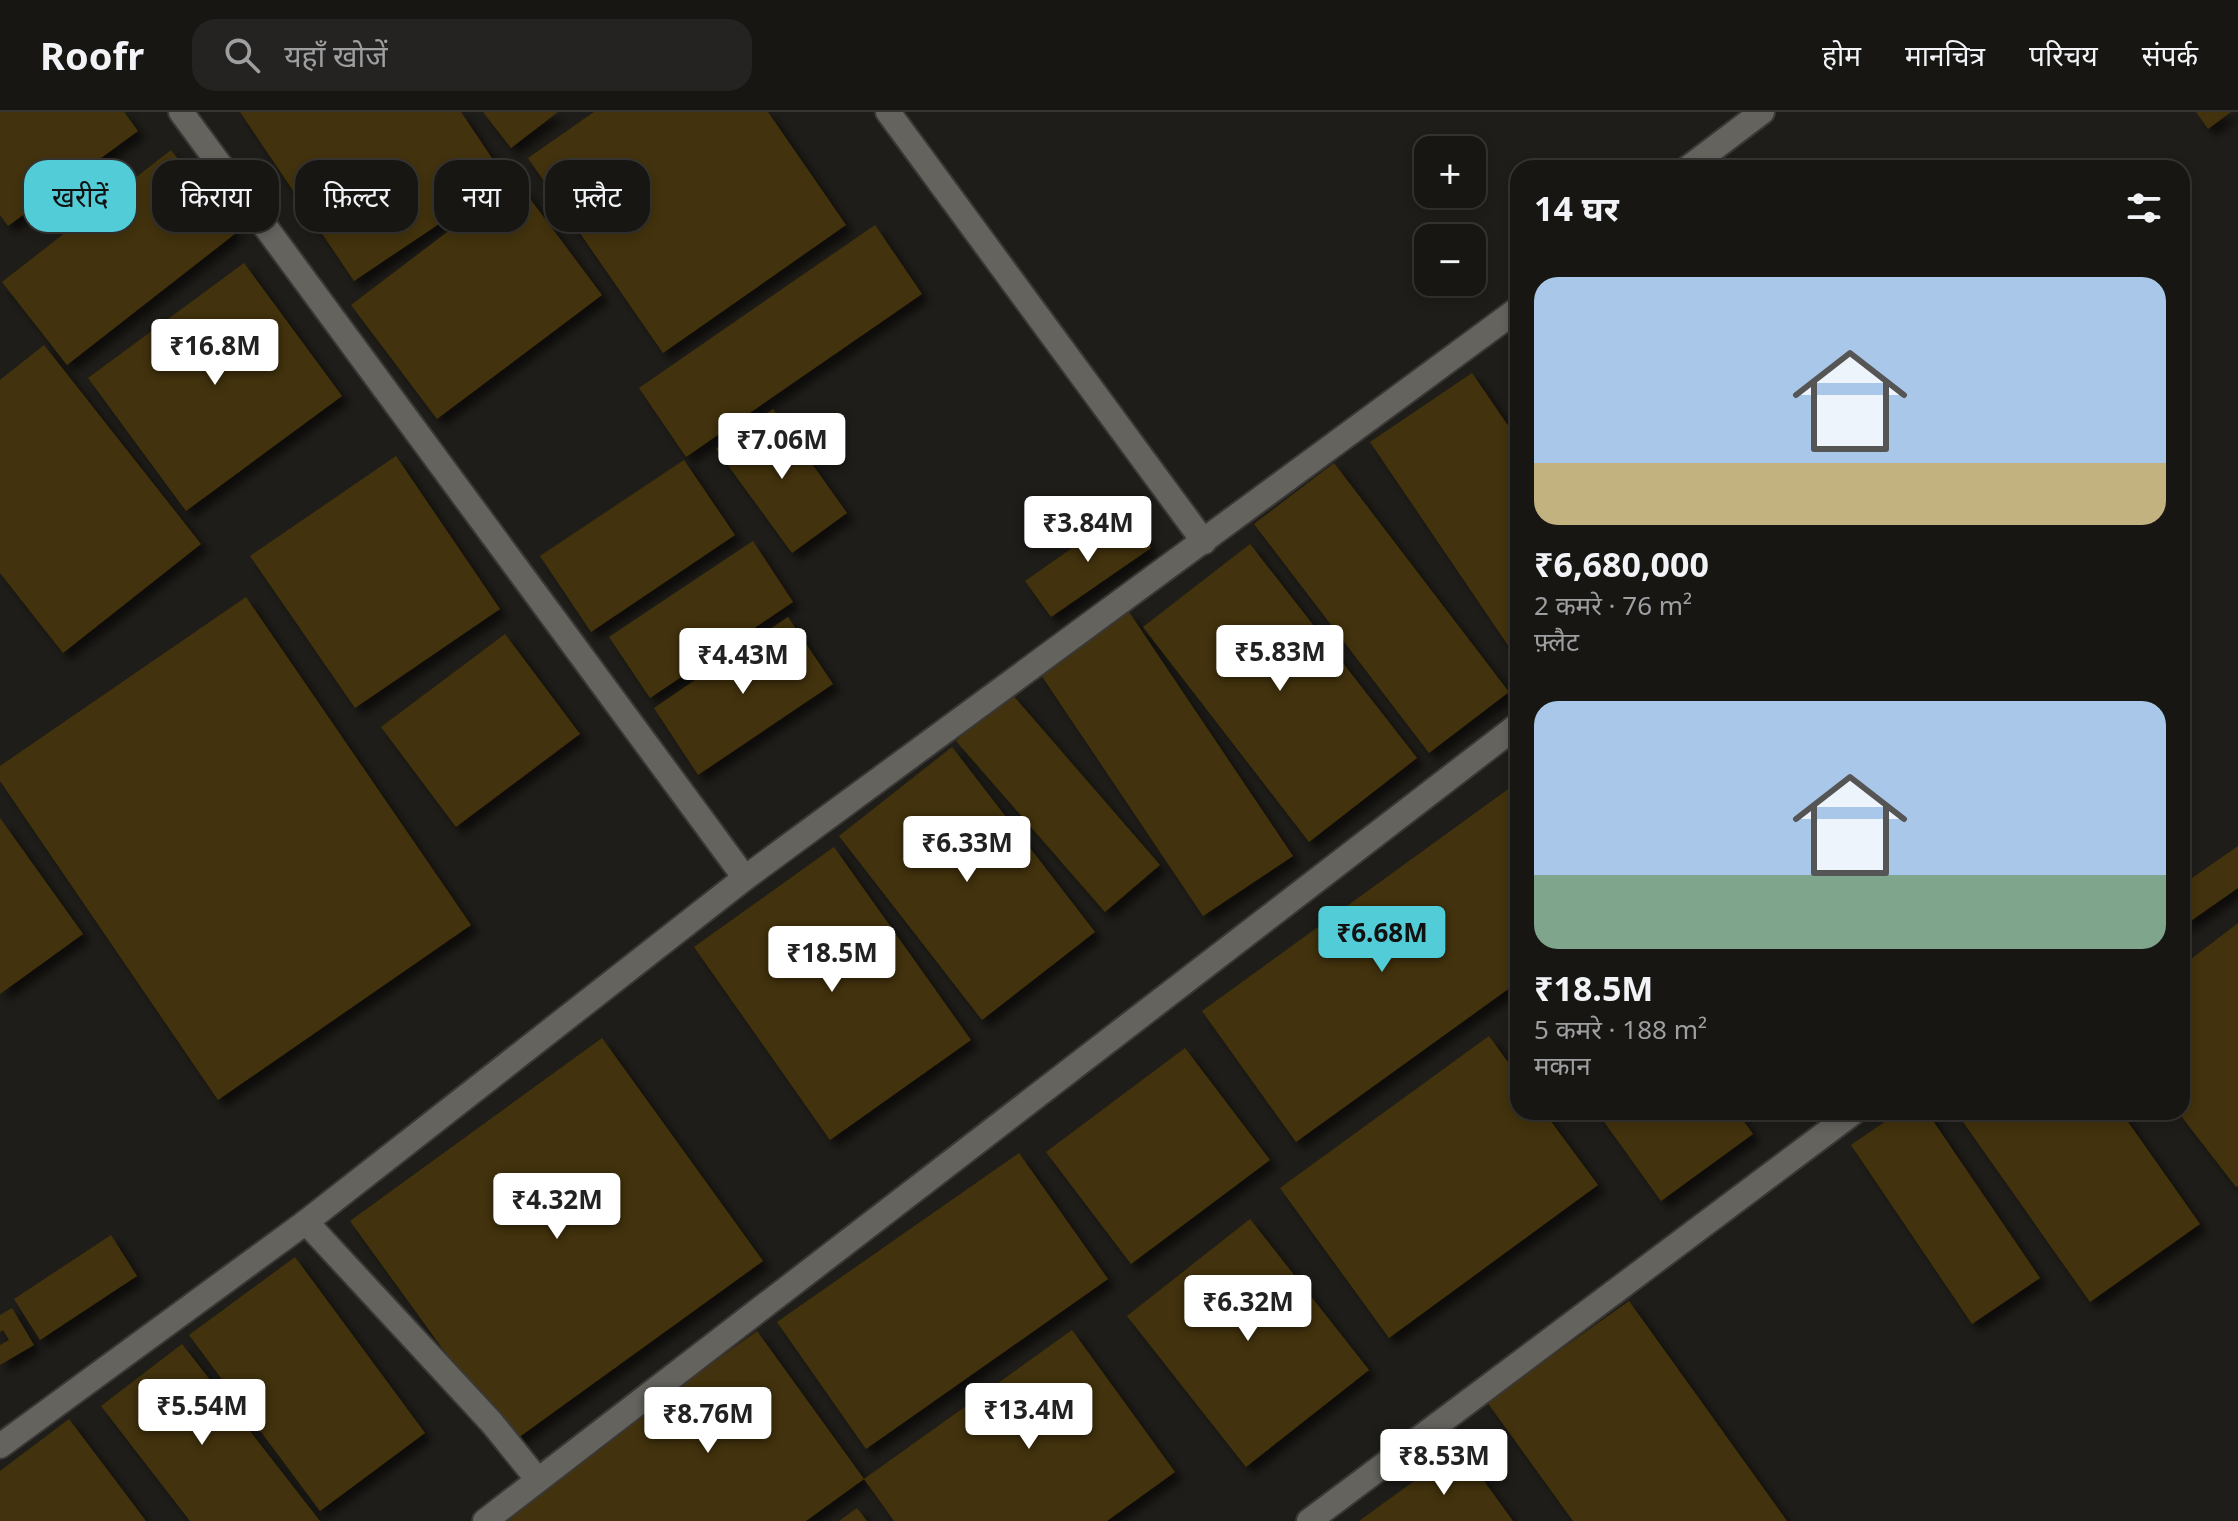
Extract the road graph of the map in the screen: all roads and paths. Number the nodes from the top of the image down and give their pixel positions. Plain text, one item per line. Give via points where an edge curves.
1 (181, 112) edge
2 (888, 112) edge
3 (1762, 112) edge
4 (1699, 160) edge
5 (1510, 315) edge
6 (1204, 542) junction
7 (1510, 731) edge
8 (745, 878) junction
9 (1843, 1120) edge
10 (306, 1222) junction
11 (0, 1446) edge
12 (538, 1480) junction
13 (485, 1521) edge
14 (1309, 1521) edge

1 - 8 street
2 - 6 street
3 - 4 street
5 - 6 street
6 - 8 street
7 - 12 street
8 - 10 street
9 - 14 street
10 - 11 street
10 - 12 street
12 - 13 street

